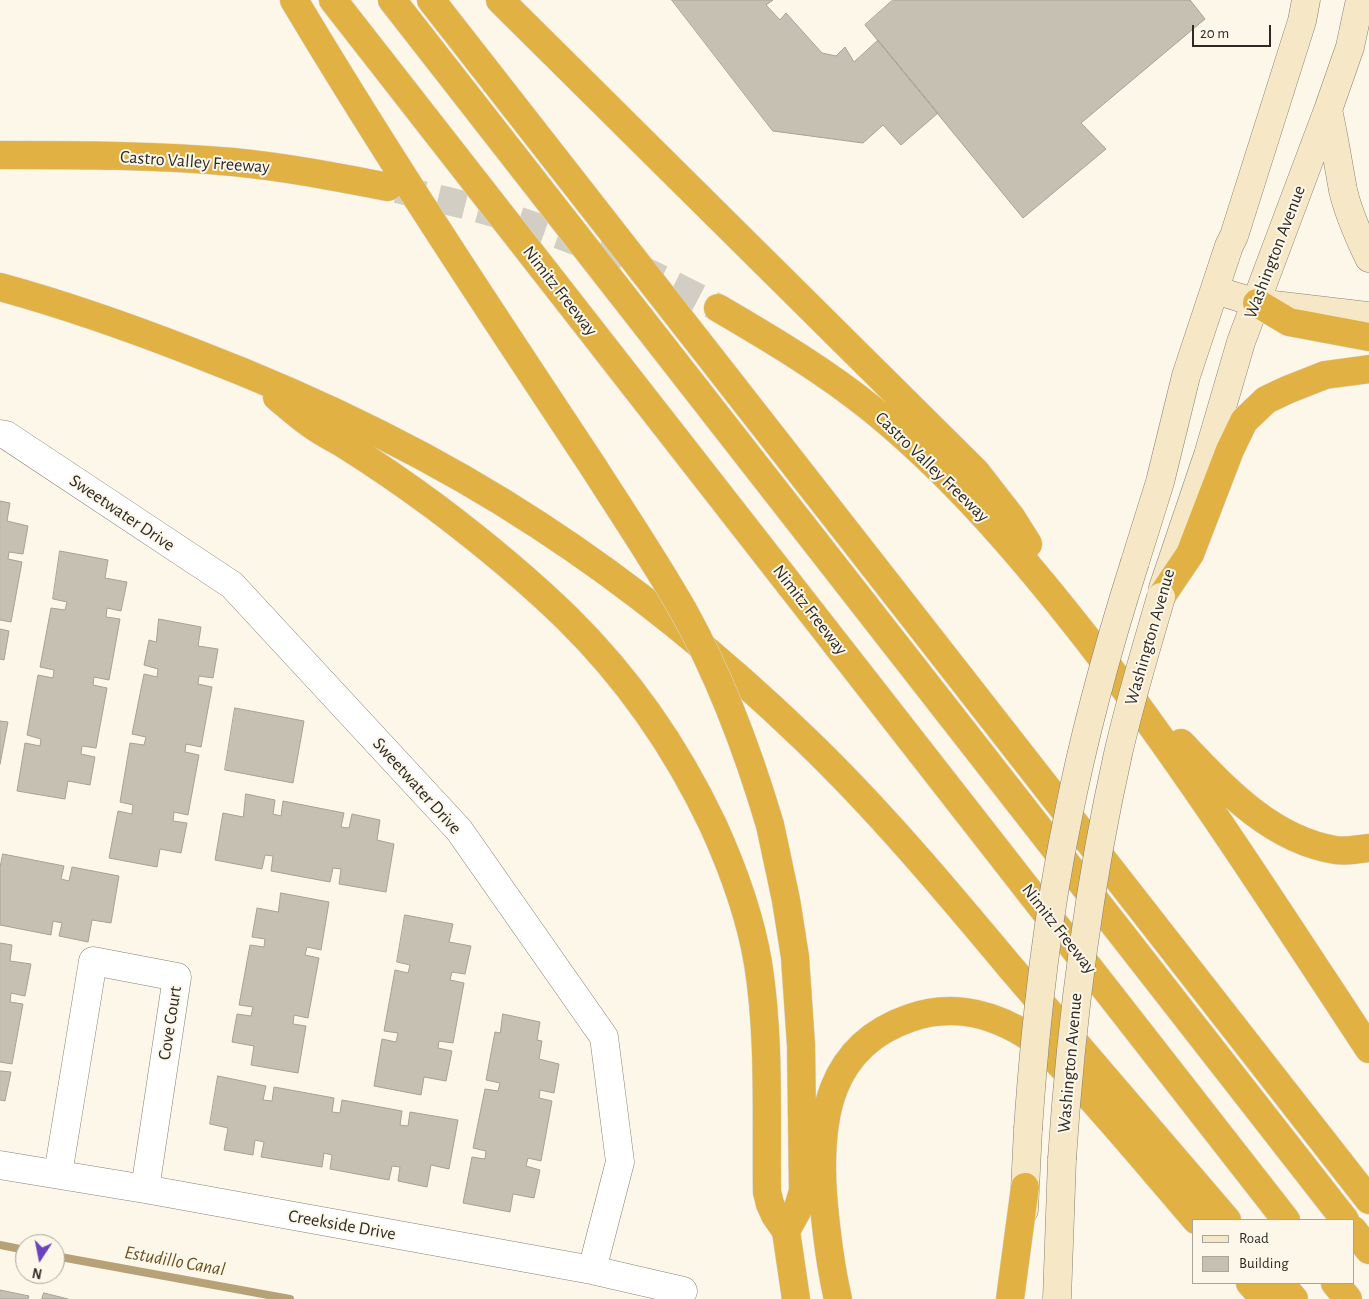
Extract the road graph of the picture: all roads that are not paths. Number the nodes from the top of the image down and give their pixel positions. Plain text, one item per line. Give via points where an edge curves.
1 (294, 0) edge
2 (333, 0) edge
3 (392, 0) edge
4 (431, 0) edge
5 (500, 0) edge
6 (1306, 0) edge
7 (1360, 0) edge
8 (1328, 110) junction
9 (0, 155) edge
10 (388, 187) tunnel mouth
11 (1369, 258) edge
12 (0, 287) edge
13 (1215, 290) junction
14 (1257, 303) junction
15 (718, 308) tunnel mouth
16 (1369, 316) edge
17 (1369, 338) edge
18 (1369, 369) edge
19 (246, 372) junction
20 (0, 434) edge
21 (1161, 597) junction
22 (1071, 619) junction
23 (1109, 668) junction
24 (1369, 848) edge
25 (1369, 1049) edge
26 (0, 1165) edge
27 (58, 1174) junction
28 (1025, 1187) junction
29 (145, 1189) junction
30 (1369, 1200) edge
31 (1195, 1219) edge
32 (1226, 1219) edge
33 (1285, 1219) edge
34 (1344, 1219) edge
35 (786, 1231) junction
36 (1354, 1231) edge
37 (1369, 1250) edge
38 (592, 1270) junction
39 (1251, 1284) edge
40 (1281, 1284) edge
41 (1336, 1284) edge
42 (683, 1291) dead end
43 (796, 1299) edge
44 (838, 1299) edge
45 (1010, 1299) edge
46 (1023, 1299) edge
47 (1057, 1299) edge
48 (1264, 1299) edge
49 (1294, 1299) edge
50 (1348, 1299) edge

1 - 35 highway, bridge via 482,299 666,582 701,646 740,732 770,825 781,872 798,986 803,1192
2 - 33 highway, Nimitz Freeway
3 - 34 highway
4 - 30 highway
5 - 22 highway via 976,472 1011,517
6 - 13 main road, Washington Avenue
7 - 8 main road, Washington Avenue via 1350,47
8 - 11 main road via 1344,191
8 - 14 main road, Washington Avenue
9 - 10 highway, Castro Valley Freeway via 120,155 235,163
12 - 19 highway via 130,328
13 - 14 main road
13 - 28 main road, Washington Avenue, bridge via 1186,376 1164,467 1104,664 1067,822 1043,971
14 - 16 main road
14 - 17 highway via 1289,322
14 - 21 main road, Washington Avenue via 1241,342
15 - 22 highway, Castro Valley Freeway via 826,375 872,409 958,488 998,530
18 - 21 highway via 1325,375 1286,390 1266,400 1244,421 1190,554
19 - 32 highway via 393,441 493,496 589,559 725,665 808,742 889,825
19 - 35 highway via 313,426 435,506 524,578 605,659 673,751 725,853 752,935 764,1020 767,1192 775,1215
20 - 38 street, Sweetwater Drive via 232,585 464,838 604,1037 620,1162
21 - 47 main road, Washington Avenue, bridge via 1118,753 1096,861 1073,1017 1062,1159
22 - 23 highway, Castro Valley Freeway
23 - 24 highway via 1226,789 1266,822 1286,834 1319,846 1337,850
23 - 25 highway via 1208,806
26 - 27 street, Creekside Drive
27 - 29 street, Creekside Drive
27 - 29 street, Cove Court via 93,961 177,977
28 - 45 highway
28 - 46 main road, Washington Avenue
29 - 38 street, Creekside Drive
31 - 44 highway via 1077,1083 1027,1036 1000,1021 972,1013 949,1011 920,1015 892,1025 855,1054 840,1076 827,1109 822,1177
35 - 43 highway
36 - 37 highway
38 - 42 street, Creekside Drive
39 - 48 highway
40 - 49 highway
41 - 50 highway

